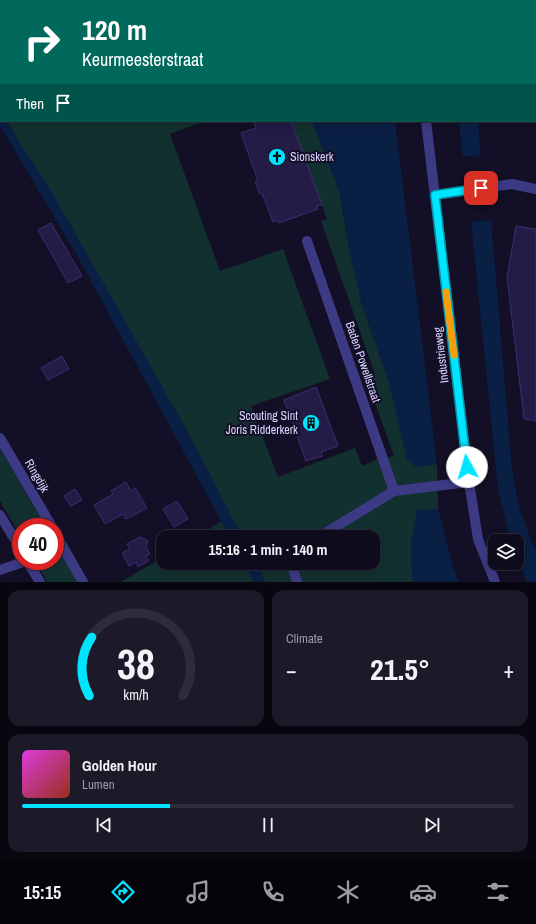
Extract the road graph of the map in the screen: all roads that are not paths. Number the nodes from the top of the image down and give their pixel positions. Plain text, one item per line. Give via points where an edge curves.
1 (426, 122) edge
2 (536, 188) edge
3 (435, 195) junction
4 (308, 241) dead end
5 (0, 438) edge
6 (469, 482) junction
7 (394, 491) junction
8 (0, 515) edge
9 (47, 518) edge
10 (330, 530) edge
11 (12, 535) edge
12 (64, 548) edge
13 (12, 566) edge
14 (0, 570) edge
15 (33, 570) edge
16 (294, 570) edge
17 (40, 582) edge
18 (84, 582) edge
19 (297, 582) edge
20 (495, 582) edge

1 - 3 street, Industrieweg
2 - 3 street via 512,184
3 - 6 street, Industrieweg
4 - 7 street, Baden Powellstraat
5 - 9 street, Ringdijk
6 - 7 street
6 - 20 street, Industrieweg via 478,538
7 - 10 street
8 - 11 street
12 - 18 street
13 - 14 street
15 - 17 street
16 - 19 street

